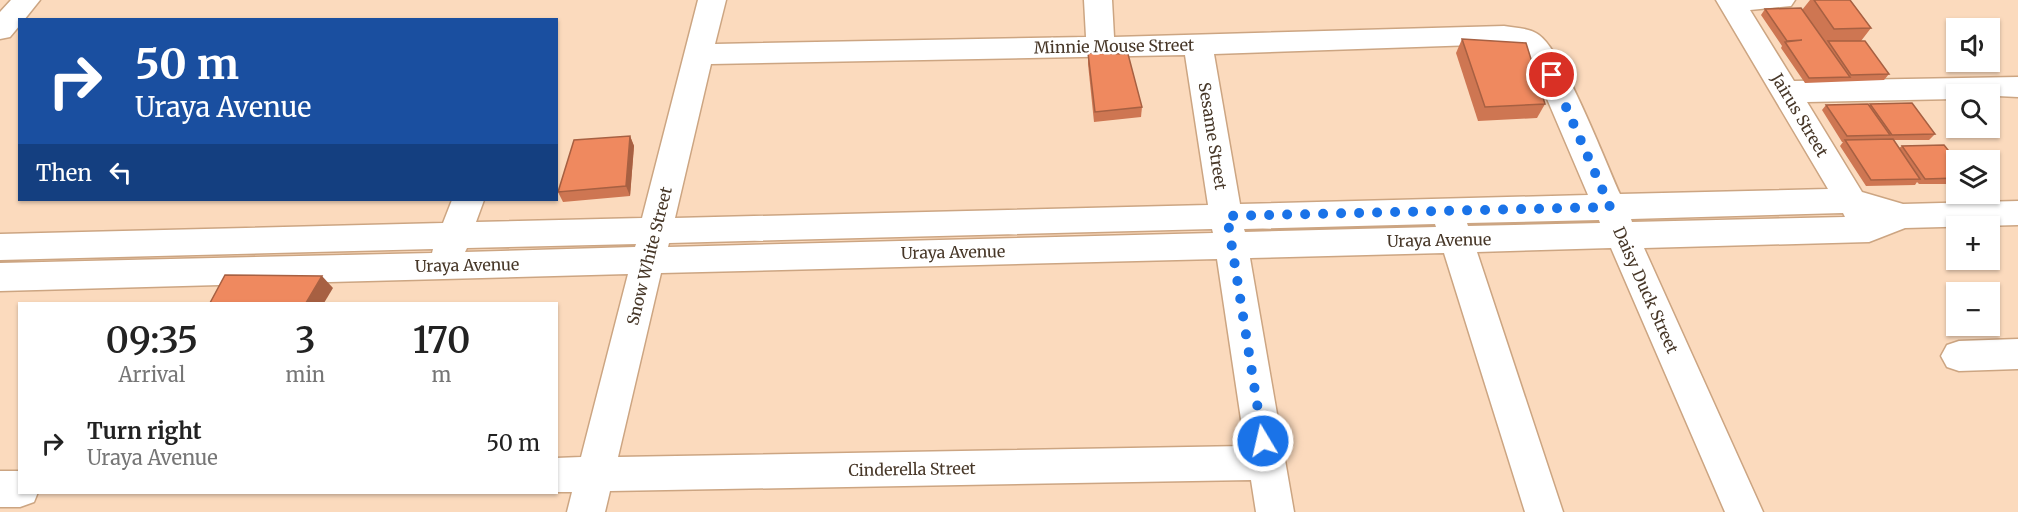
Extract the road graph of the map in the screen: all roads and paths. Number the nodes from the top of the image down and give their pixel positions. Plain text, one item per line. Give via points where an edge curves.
1 (26, 0) edge
2 (712, 0) edge
3 (1098, 0) edge
4 (1781, 0) edge
5 (1731, 1) edge
6 (0, 30) edge
7 (1528, 40) joint
8 (0, 41) edge
9 (18, 41) edge
10 (1198, 45) junction
11 (1101, 46) junction
12 (699, 54) junction
13 (2018, 87) edge
14 (1786, 92) junction
15 (468, 201) edge
16 (1852, 201) junction
17 (2018, 213) edge
18 (1903, 216) junction
19 (1616, 221) junction
20 (1452, 225) junction
21 (1869, 229) junction
22 (1229, 231) junction
23 (455, 235) junction
24 (160, 243) junction
25 (652, 245) junction
26 (0, 246) edge
27 (444, 266) junction
28 (143, 273) junction
29 (0, 277) edge
30 (2018, 354) edge
31 (1959, 356) dead end
32 (1267, 463) junction
33 (596, 474) junction
34 (558, 475) edge
35 (0, 489) edge
36 (18, 489) edge
37 (586, 512) edge
38 (1275, 512) edge
39 (1544, 512) edge
40 (1744, 512) edge

1 - 6 street
2 - 12 street, Snow White Street
3 - 11 street
4 - 5 street
5 - 14 street, Jairus Street
7 - 10 street, Minnie Mouse Street via 1504,35
7 - 19 street, Daisy Duck Street via 1542,54
8 - 9 street
10 - 11 street, Minnie Mouse Street
10 - 22 street, Sesame Street
11 - 12 street, Minnie Mouse Street
12 - 25 street, Snow White Street
13 - 14 street
14 - 16 street, Jairus Street
15 - 23 street
16 - 18 street, Uraya Avenue
16 - 19 street, Uraya Avenue
16 - 21 street, Jairus Street
17 - 18 street, Uraya Avenue
18 - 21 street, Uraya Avenue
19 - 20 street, Uraya Avenue
19 - 21 street, Uraya Avenue
19 - 40 street, Daisy Duck Street
20 - 22 street, Uraya Avenue
20 - 39 street
22 - 25 street, Uraya Avenue
22 - 32 street, Sesame Street
23 - 24 street, Uraya Avenue
23 - 25 street, Uraya Avenue
23 - 27 street
24 - 26 street, Uraya Avenue
24 - 28 street
25 - 27 street, Uraya Avenue
25 - 33 street, Snow White Street
27 - 28 street, Uraya Avenue
28 - 29 street, Uraya Avenue
30 - 31 street
32 - 33 street, Cinderella Street
32 - 38 street, Sesame Street
33 - 34 street, Cinderella Street
33 - 37 street, Snow White Street
35 - 36 street

